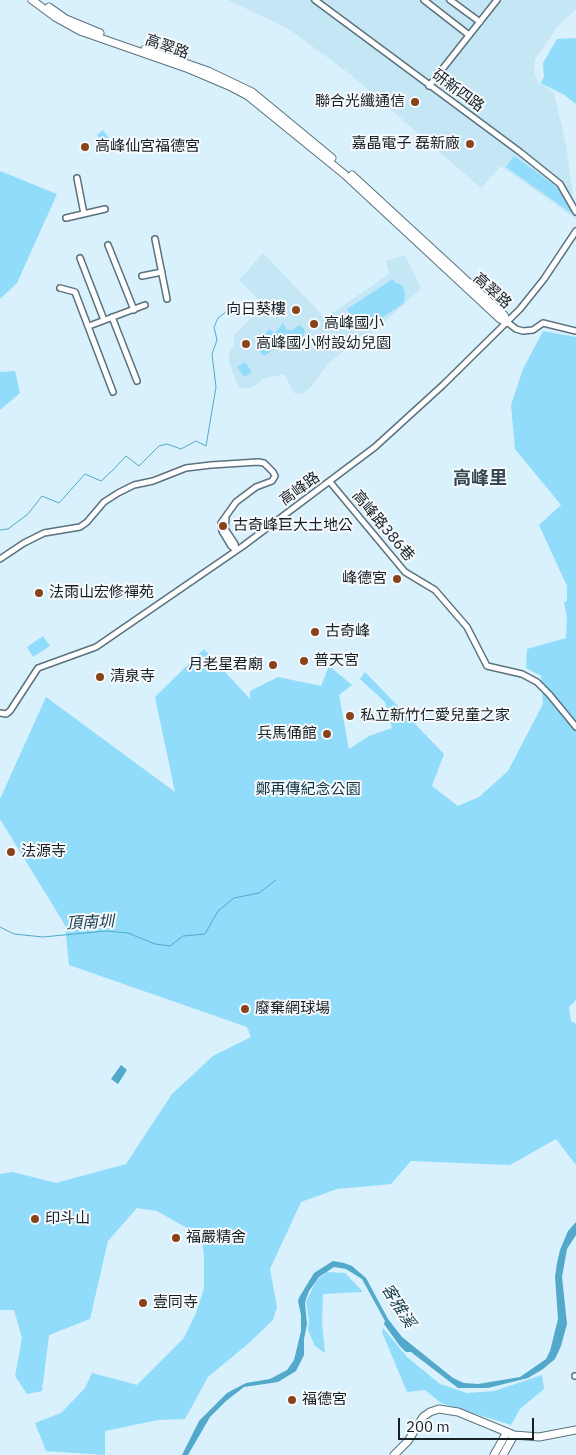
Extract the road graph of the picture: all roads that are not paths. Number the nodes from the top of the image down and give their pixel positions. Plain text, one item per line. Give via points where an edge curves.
1 (32, 0) edge
2 (39, 0) edge
3 (315, 0) edge
4 (424, 0) edge
5 (450, 0) edge
6 (497, 0) edge
7 (480, 22) junction
8 (469, 34) junction
9 (429, 86) junction
10 (77, 178) dead end
11 (105, 210) dead end
12 (576, 212) edge
13 (84, 214) junction
14 (66, 218) dead end
15 (576, 231) edge
16 (155, 239) dead end
17 (108, 245) dead end
18 (80, 258) dead end
19 (162, 272) junction
20 (142, 276) dead end
21 (60, 288) dead end
22 (167, 299) dead end
23 (146, 305) dead end
24 (134, 310) junction
25 (112, 317) junction
26 (104, 320) junction
27 (507, 322) junction
28 (89, 326) junction
29 (576, 331) edge
30 (137, 381) dead end
31 (113, 392) dead end
32 (330, 482) junction
33 (236, 550) junction
34 (0, 559) edge
35 (0, 713) edge
36 (576, 727) edge
37 (576, 1430) edge
38 (511, 1434) junction
39 (394, 1455) edge
40 (494, 1455) edge
41 (503, 1455) edge

1 - 27 street, 高翠路 via 80,31 189,69 248,96 344,174
2 - 27 street, 高翠路 via 66,19 208,71 252,92 347,170 504,315
3 - 9 street, 研新四路
4 - 8 street
5 - 7 street
6 - 7 street
7 - 8 street
8 - 9 street
9 - 12 street, 研新四路 via 560,184
10 - 13 street
11 - 13 street
13 - 14 street
15 - 27 street, 高峰路 via 544,279
16 - 19 street
17 - 24 street
18 - 26 street
19 - 20 street
19 - 22 street
21 - 28 street via 76,292
23 - 24 street
24 - 25 street
25 - 26 street
25 - 30 street
26 - 28 street
27 - 29 street via 523,331 533,330 543,323
27 - 32 street, 高峰路 via 391,433
28 - 31 street
32 - 33 street, 高峰路
32 - 36 street, 高峰路386巷 via 406,572 435,590 467,627 487,666 522,674 537,682
33 - 34 street via 225,529 228,512 256,487 272,481 275,476 264,463 186,468 134,485 104,502 80,528 44,533
33 - 35 street, 高峰路 via 96,647 38,668 10,711
37 - 38 street via 539,1437
38 - 39 street via 458,1412 439,1409 423,1417 408,1441
38 - 40 street
38 - 41 street

